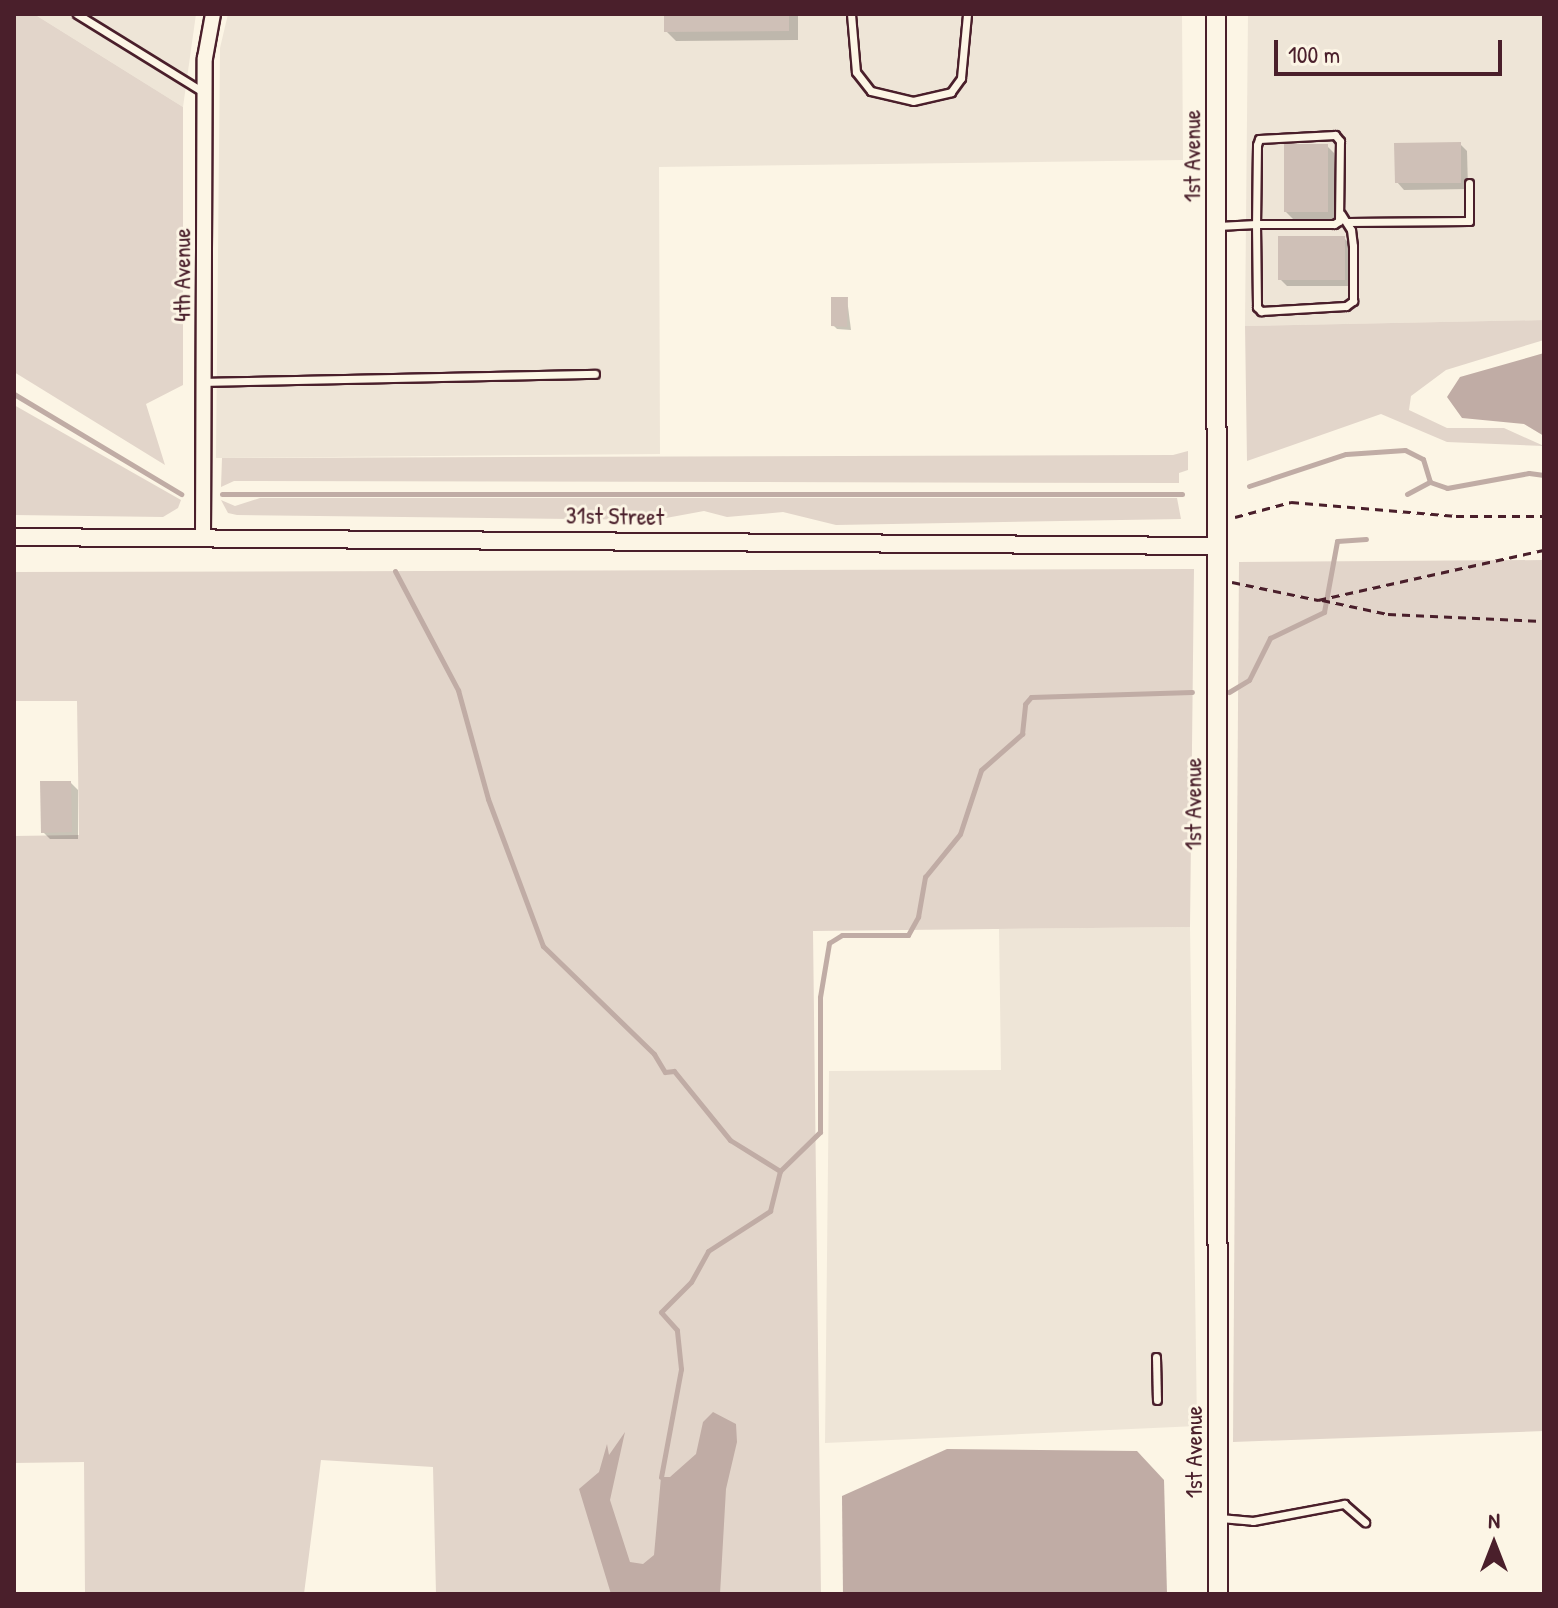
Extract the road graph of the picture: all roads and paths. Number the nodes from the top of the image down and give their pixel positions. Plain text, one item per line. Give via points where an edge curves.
1 (77, 14) edge
2 (213, 14) edge
3 (851, 14) edge
4 (967, 14) edge
5 (1216, 14) edge
6 (205, 93) junction
7 (1469, 183) dead end
8 (1341, 214) junction
9 (1347, 222) junction
10 (1256, 224) junction
11 (1216, 226) junction
12 (595, 374) dead end
13 (203, 382) junction
14 (1544, 516) edge
15 (1216, 524) junction
16 (203, 536) junction
17 (14, 537) edge
18 (1216, 546) junction
19 (1544, 550) edge
20 (1216, 579) junction
21 (1318, 600) junction
22 (1544, 621) edge
23 (1156, 1357) dead end
24 (1157, 1400) dead end
25 (1218, 1517) junction
26 (1365, 1522) dead end
27 (1218, 1594) edge

1 - 6 lane
2 - 6 street, 4th Avenue
3 - 4 lane via 856,72 871,91 913,101 951,92 961,78
5 - 11 main road, 1st Avenue
6 - 13 street, 4th Avenue
7 - 9 lane via 1469,221
8 - 9 lane
8 - 10 lane via 1334,224
8 - 10 lane via 1340,141 1335,135 1267,136 1257,145
9 - 10 lane via 1353,301 1346,306 1261,311
10 - 11 lane
11 - 15 main road, 1st Avenue
12 - 13 lane
13 - 16 street, 4th Avenue
14 - 15 path via 1456,516 1291,502
15 - 18 main road, 1st Avenue
16 - 17 street, 31st Street
16 - 18 street, 31st Street
18 - 20 main road, 1st Avenue
19 - 21 path
20 - 21 path
20 - 25 main road, 1st Avenue
21 - 22 path via 1388,614
23 - 24 lane
25 - 26 lane via 1253,1521 1344,1504
25 - 27 main road, 1st Avenue

